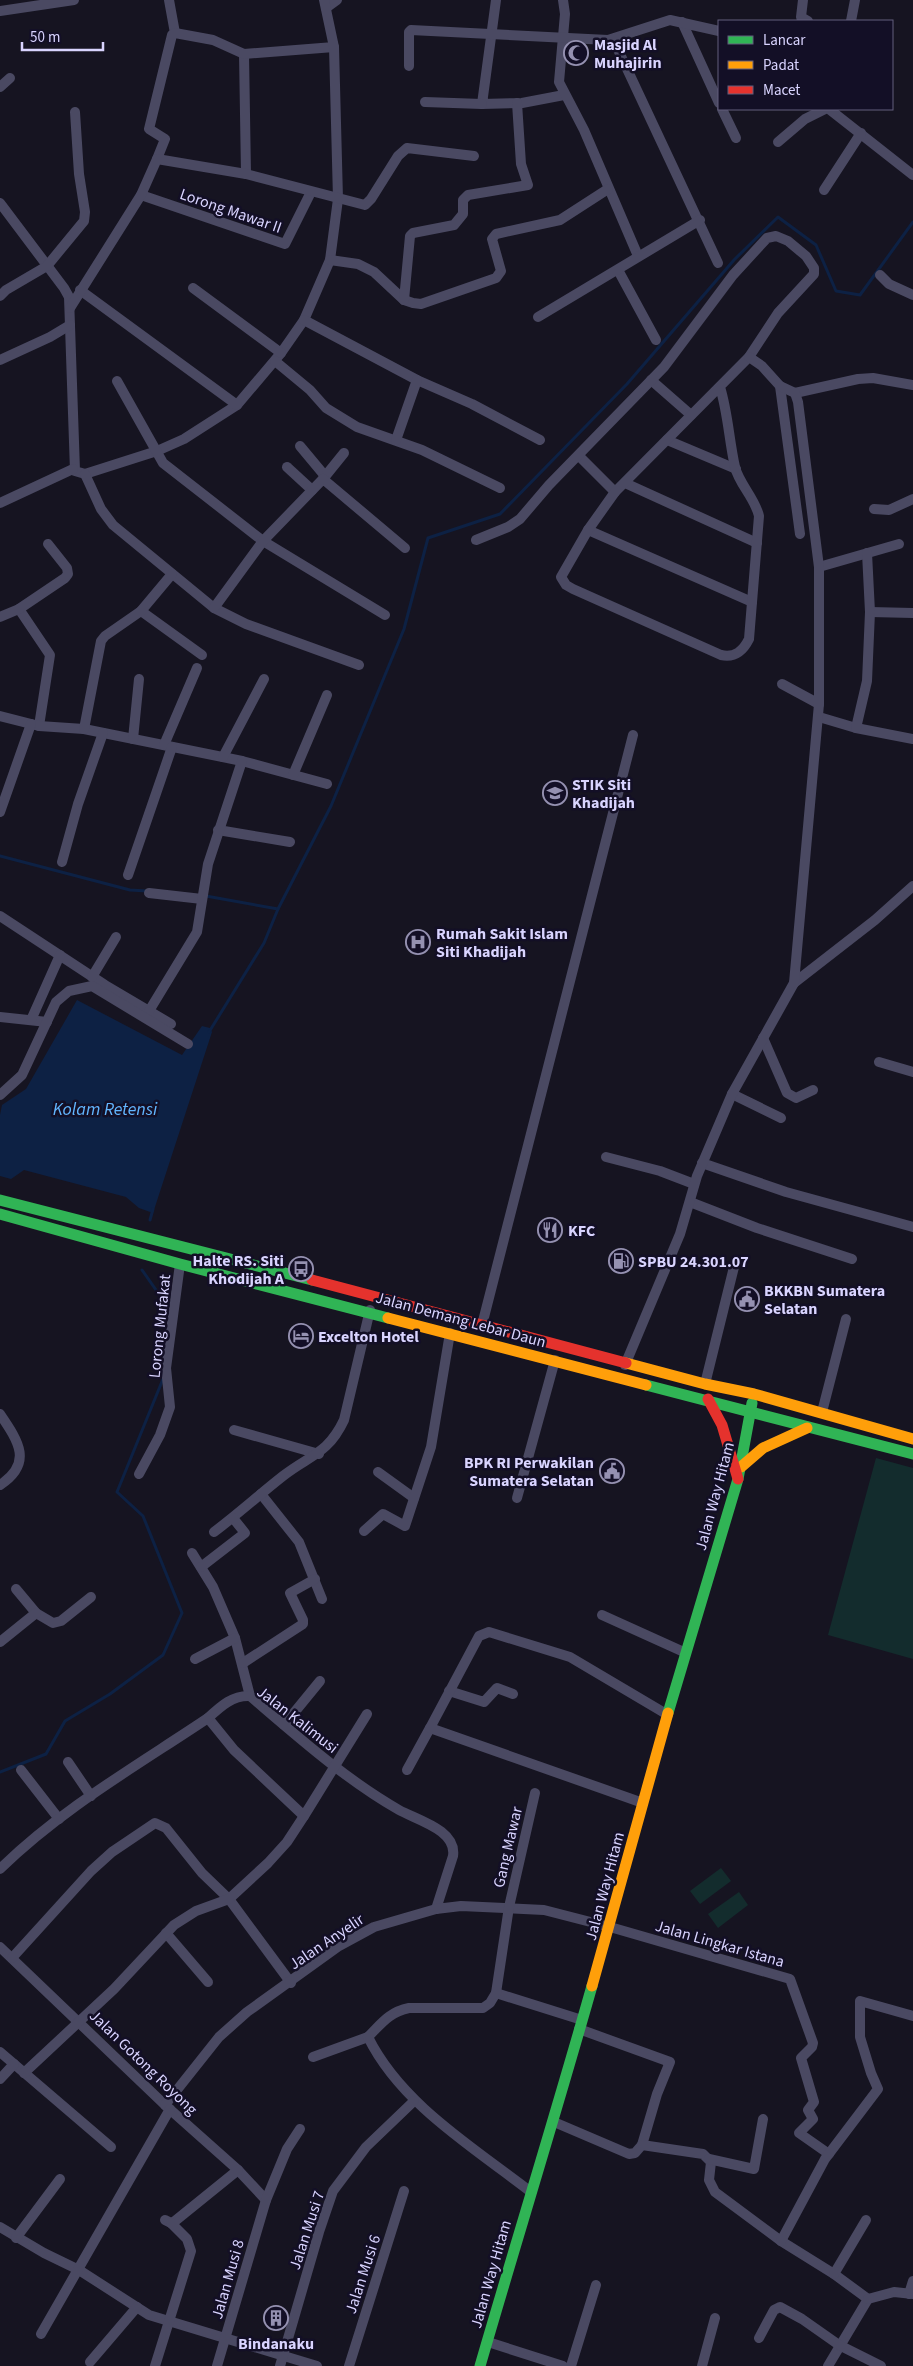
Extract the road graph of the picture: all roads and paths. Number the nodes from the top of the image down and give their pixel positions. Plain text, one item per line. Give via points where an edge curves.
1 (74, 0) edge
2 (169, 0) edge
3 (337, 0) edge
4 (496, 0) edge
5 (563, 0) edge
6 (802, 0) edge
7 (855, 0) edge
8 (325, 4) edge
9 (0, 11) edge
10 (806, 20) edge
11 (851, 20) edge
12 (682, 22) junction
13 (718, 31) edge
14 (175, 33) junction
15 (492, 34) junction
16 (562, 39) junction
17 (613, 39) junction
18 (334, 46) junction
19 (244, 54) junction
20 (409, 66) dead end
21 (10, 78) dead end
22 (0, 87) edge
23 (564, 95) junction
24 (718, 101) edge
25 (425, 102) dead end
26 (518, 103) junction
27 (482, 104) junction
28 (722, 110) edge
29 (822, 110) edge
30 (75, 112) dead end
31 (842, 113) edge
32 (861, 133) junction
33 (736, 138) dead end
34 (778, 142) dead end
35 (474, 156) dead end
36 (157, 159) junction
37 (246, 174) junction
38 (913, 175) edge
39 (608, 189) junction
40 (824, 190) dead end
41 (311, 192) junction
42 (141, 195) junction
43 (338, 199) junction
44 (0, 203) edge
45 (700, 220) junction
46 (638, 256) junction
47 (330, 260) junction
48 (718, 263) dead end
49 (47, 266) junction
50 (618, 270) junction
51 (880, 275) dead end
52 (193, 288) dead end
53 (80, 290) junction
54 (913, 295) edge
55 (0, 296) edge
56 (404, 300) junction
57 (70, 308) junction
58 (538, 317) dead end
59 (304, 320) junction
60 (70, 325) junction
61 (656, 340) dead end
62 (278, 357) junction
63 (749, 358) junction
64 (0, 360) edge
65 (418, 380) junction
66 (651, 380) junction
67 (117, 381) dead end
68 (913, 385) edge
69 (780, 386) junction
70 (720, 387) junction
71 (795, 393) junction
72 (237, 405) junction
73 (691, 415) junction
74 (396, 440) junction
75 (540, 440) dead end
76 (667, 440) junction
77 (300, 446) dead end
78 (157, 451) junction
79 (344, 453) dead end
80 (579, 456) junction
81 (288, 467) dead end
82 (73, 469) junction
83 (736, 469) junction
84 (85, 474) junction
85 (324, 477) junction
86 (625, 483) junction
87 (500, 488) dead end
88 (809, 489) junction
89 (312, 490) junction
90 (794, 490) junction
91 (615, 492) junction
92 (913, 499) edge
93 (0, 503) edge
94 (874, 509) dead end
95 (588, 530) junction
96 (800, 534) dead end
97 (476, 540) dead end
98 (263, 541) junction
99 (757, 543) junction
100 (48, 544) dead end
101 (899, 544) dead end
102 (405, 548) dead end
103 (867, 553) junction
104 (819, 567) junction
105 (172, 574) junction
106 (752, 602) junction
107 (214, 608) junction
108 (19, 609) junction
109 (142, 611) junction
110 (870, 612) junction
111 (913, 613) edge
112 (385, 615) dead end
113 (0, 617) edge
114 (202, 655) dead end
115 (360, 665) dead end
116 (197, 668) dead end
117 (139, 679) dead end
118 (264, 680) dead end
119 (782, 684) dead end
120 (327, 695) dead end
121 (819, 704) junction
122 (0, 716) edge
123 (819, 717) junction
124 (35, 725) junction
125 (856, 728) junction
126 (84, 729) junction
127 (103, 733) junction
128 (633, 735) dead end
129 (132, 739) junction
130 (913, 739) edge
131 (168, 746) junction
132 (223, 757) junction
133 (242, 761) junction
134 (293, 775) junction
135 (327, 784) dead end
136 (0, 812) edge
137 (218, 830) junction
138 (290, 842) dead end
139 (62, 862) dead end
140 (128, 874) dead end
141 (913, 886) edge
142 (148, 893) dead end
143 (202, 897) junction
144 (0, 916) edge
145 (116, 937) dead end
146 (60, 955) junction
147 (92, 976) junction
148 (794, 983) junction
149 (149, 1011) junction
150 (0, 1017) edge
151 (31, 1020) junction
152 (47, 1022) junction
153 (171, 1024) dead end
154 (763, 1038) junction
155 (188, 1044) dead end
156 (879, 1062) dead end
157 (913, 1072) edge
158 (813, 1090) dead end
159 (732, 1094) junction
160 (0, 1095) edge
161 (781, 1118) dead end
162 (606, 1157) dead end
163 (702, 1163) junction
164 (694, 1184) junction
165 (0, 1200) edge
166 (690, 1202) junction
167 (0, 1214) edge
168 (913, 1227) edge
169 (852, 1259) dead end
170 (736, 1263) dead end
171 (180, 1264) junction
172 (375, 1298) junction
173 (370, 1312) junction
174 (846, 1320) dead end
175 (482, 1325) junction
176 (450, 1333) junction
177 (555, 1360) junction
178 (626, 1362) junction
179 (622, 1377) junction
180 (705, 1384) junction
181 (754, 1394) junction
182 (708, 1399) junction
183 (750, 1412) junction
184 (822, 1412) junction
185 (0, 1414) edge
186 (807, 1428) junction
187 (234, 1430) dead end
188 (913, 1439) edge
189 (319, 1454) junction
190 (913, 1454) edge
191 (741, 1467) junction
192 (378, 1472) dead end
193 (139, 1474) dead end
194 (738, 1479) junction
195 (0, 1485) edge
196 (262, 1494) junction
197 (414, 1498) junction
198 (517, 1498) dead end
199 (234, 1518) junction
200 (364, 1531) dead end
201 (214, 1532) dead end
202 (192, 1553) dead end
203 (201, 1567) junction
204 (315, 1580) junction
205 (16, 1590) dead end
206 (91, 1597) dead end
207 (322, 1599) dead end
208 (36, 1613) junction
209 (602, 1615) dead end
210 (235, 1638) junction
211 (0, 1642) edge
212 (686, 1653) junction
213 (195, 1659) dead end
214 (243, 1663) junction
215 (320, 1681) dead end
216 (449, 1691) junction
217 (513, 1694) dead end
218 (250, 1696) junction
219 (367, 1714) dead end
220 (668, 1715) junction
221 (208, 1718) junction
222 (284, 1725) junction
223 (430, 1728) junction
224 (68, 1762) dead end
225 (335, 1767) junction
226 (21, 1770) dead end
227 (407, 1770) dead end
228 (535, 1793) dead end
229 (91, 1796) junction
230 (643, 1803) junction
231 (304, 1816) junction
232 (59, 1819) junction
233 (0, 1869) edge
234 (229, 1899) junction
235 (508, 1907) junction
236 (436, 1909) junction
237 (610, 1927) junction
238 (166, 1933) junction
239 (0, 1947) edge
240 (12, 1958) junction
241 (208, 1982) dead end
242 (290, 1983) junction
243 (496, 1993) junction
244 (913, 2016) edge
245 (79, 2021) junction
246 (581, 2024) junction
247 (368, 2038) junction
248 (0, 2052) edge
249 (313, 2057) dead end
250 (14, 2064) junction
251 (24, 2073) junction
252 (0, 2079) edge
253 (414, 2101) junction
254 (167, 2107) junction
255 (763, 2119) dead end
256 (554, 2122) junction
257 (300, 2129) dead end
258 (642, 2145) junction
259 (111, 2147) dead end
260 (832, 2151) junction
261 (709, 2159) junction
262 (238, 2170) junction
263 (60, 2179) dead end
264 (404, 2191) dead end
265 (531, 2192) junction
266 (266, 2200) junction
267 (866, 2220) dead end
268 (0, 2227) edge
269 (16, 2238) junction
270 (781, 2241) junction
271 (79, 2270) junction
272 (834, 2274) junction
273 (913, 2281) edge
274 (596, 2285) dead end
275 (911, 2294) edge
276 (868, 2299) junction
277 (137, 2307) junction
278 (715, 2318) dead end
279 (167, 2321) junction
280 (41, 2334) dead end
281 (759, 2338) dead end
282 (225, 2339) junction
283 (488, 2342) junction
284 (839, 2345) junction
285 (283, 2355) junction
286 (90, 2362) dead end
287 (155, 2366) edge
288 (217, 2366) edge
289 (280, 2366) edge
290 (317, 2366) edge
291 (349, 2366) edge
292 (480, 2366) edge
293 (563, 2366) edge
294 (571, 2366) edge
295 (702, 2366) edge
296 (828, 2366) edge
297 (881, 2366) edge

1 - 9 street
2 - 14 street
3 - 8 street
4 - 15 street
5 - 16 street
6 - 10 street via 801,17
7 - 11 street
8 - 18 street
12 - 13 street
12 - 17 street via 670,20
12 - 24 street
14 - 19 street via 213,40
14 - 36 street via 149,129 165,139
15 - 16 street
15 - 20 street via 411,30
15 - 27 street
16 - 17 street
16 - 23 street via 558,74
17 - 45 street
18 - 19 street
18 - 43 street
19 - 37 street
21 - 22 street
23 - 26 street
23 - 39 street via 584,130
25 - 27 street
26 - 27 street
26 - 56 street via 521,164 528,185 468,195 462,200 463,214 454,225 413,233 410,236
28 - 33 street
29 - 34 street via 805,118
30 - 49 street via 84,222
31 - 32 street
32 - 38 street
32 - 40 street
35 - 43 street via 407,148 398,156 369,203 362,205
36 - 37 street
36 - 42 street
37 - 41 street
39 - 46 street
39 - 56 street via 560,220 496,234 492,239 501,271 496,278 421,304
41 - 42 street, Lorong Mawar II via 284,244
41 - 43 street
42 - 53 street
43 - 47 street
44 - 49 street
45 - 46 street
45 - 48 street
46 - 50 street
47 - 56 street via 358,264 374,272
47 - 59 street
49 - 55 street
49 - 57 street via 67,292
50 - 58 street
50 - 61 street
51 - 54 street via 889,284
52 - 62 street
53 - 57 street
53 - 72 street
57 - 60 street
59 - 62 street
59 - 65 street
60 - 64 street
60 - 82 street
62 - 72 street
62 - 74 street via 326,408 357,427
63 - 66 street via 778,313 814,274 806,256 776,236 767,238 733,275
63 - 69 street via 762,366
63 - 70 street
65 - 74 street
65 - 75 street
66 - 73 street
66 - 80 street
67 - 78 street
68 - 71 street via 873,378 858,379
69 - 71 street
69 - 90 street
70 - 73 street
70 - 83 street
71 - 88 street
72 - 78 street via 184,440
73 - 76 street
74 - 87 street
76 - 83 street
76 - 86 street
77 - 85 street
78 - 84 street
78 - 98 street via 164,463
79 - 85 street
80 - 91 street
80 - 97 street via 520,520
81 - 89 street
82 - 84 street via 78,474
82 - 93 street
83 - 99 street via 757,506
84 - 105 street via 112,525
85 - 89 street
85 - 102 street
86 - 91 street
86 - 99 street
88 - 90 street
88 - 104 street
89 - 98 street
90 - 96 street
91 - 95 street
92 - 94 street via 889,510
95 - 106 street
95 - 106 street via 561,577 566,585 721,655 735,655 745,647 749,639
98 - 107 street
98 - 112 street
99 - 106 street
100 - 108 street via 68,574
101 - 103 street
103 - 104 street
103 - 110 street
104 - 121 street
105 - 107 street
105 - 109 street
107 - 115 street via 246,624
108 - 113 street
108 - 124 street via 50,655
109 - 114 street
109 - 126 street via 101,642
110 - 111 street
110 - 125 street via 867,681
116 - 131 street
117 - 129 street
118 - 132 street
119 - 121 street
120 - 134 street
121 - 123 street
122 - 124 street
123 - 125 street
123 - 148 street
124 - 126 street
124 - 136 street
125 - 130 street
126 - 127 street
127 - 129 street
127 - 139 street
128 - 175 street
129 - 131 street
131 - 132 street
131 - 140 street
132 - 133 street
133 - 134 street
133 - 137 street
134 - 135 street
137 - 138 street
137 - 143 street
141 - 148 street
142 - 143 street
143 - 149 street via 197,932
144 - 146 street
145 - 147 street
146 - 147 street
146 - 151 street
147 - 149 street
148 - 154 street
149 - 153 street
150 - 151 street
151 - 152 street
152 - 155 street via 63,995 92,986
152 - 160 street via 22,1075
154 - 158 street via 787,1093 796,1098
154 - 159 street
156 - 157 street
159 - 161 street
159 - 163 street
162 - 164 street
163 - 164 street
163 - 168 street via 786,1192
164 - 166 street
165 - 172 main road, Jalan Demang Lebar Daun
166 - 169 street via 756,1228
166 - 178 street via 680,1234
167 - 171 main road, Jalan Demang Lebar Daun
170 - 180 street
171 - 173 main road, Jalan Demang Lebar Daun
171 - 193 street, Lorong Mufakat via 166,1368 170,1407 160,1435
172 - 173 street
172 - 175 main road, Jalan Demang Lebar Daun
173 - 176 main road, Jalan Demang Lebar Daun
173 - 189 street via 344,1420 338,1434
174 - 184 street
175 - 178 main road, Jalan Demang Lebar Daun
176 - 177 main road, Jalan Demang Lebar Daun
176 - 197 street via 431,1446
177 - 179 main road, Jalan Demang Lebar Daun
177 - 198 street
178 - 179 street
178 - 180 main road, Jalan Demang Lebar Daun
179 - 182 main road, Jalan Demang Lebar Daun
180 - 181 main road, Jalan Demang Lebar Daun
181 - 183 main road, Jalan Way Hitam
181 - 184 main road, Jalan Demang Lebar Daun
182 - 183 main road, Jalan Demang Lebar Daun
182 - 194 main road via 722,1425
183 - 186 main road, Jalan Demang Lebar Daun
183 - 191 main road, Jalan Way Hitam
184 - 188 main road, Jalan Demang Lebar Daun
185 - 195 street via 20,1452 18,1470
186 - 190 main road, Jalan Demang Lebar Daun
186 - 191 main road via 763,1448
187 - 189 street
189 - 196 street via 283,1476
191 - 194 main road, Jalan Way Hitam
192 - 197 street
194 - 212 main road, Jalan Way Hitam
196 - 199 street
196 - 204 street via 299,1542
197 - 200 street via 406,1526 384,1514
199 - 201 street
199 - 203 street via 245,1533
202 - 203 street
203 - 210 street
204 - 207 street
204 - 214 street via 290,1593 303,1624
205 - 208 street
206 - 208 street via 57,1623
208 - 211 street
209 - 212 street
210 - 213 street
210 - 214 street
212 - 220 main road, Jalan Way Hitam
214 - 218 street
215 - 222 street
216 - 217 street via 484,1702 497,1688
216 - 220 street via 479,1636 489,1632 570,1657
216 - 223 street
218 - 221 street, Jalan Kalimusi via 237,1697
218 - 222 street, Jalan Kalimusi
219 - 225 street
220 - 230 main road, Jalan Way Hitam
221 - 229 street, Jalan Kalimusi
221 - 231 street via 234,1750
222 - 225 street, Jalan Kalimusi
223 - 227 street
223 - 230 street
224 - 229 street
225 - 231 street
225 - 236 street, Jalan Kalimusi via 400,1810 437,1828 449,1839 453,1856
226 - 232 street
228 - 235 street, Gang Mawar
229 - 232 street, Jalan Kalimusi
230 - 237 main road, Jalan Way Hitam
231 - 234 street via 274,1856
232 - 233 street, Jalan Kalimusi
234 - 238 street via 183,1918
234 - 240 street via 202,1873 166,1828 155,1823 112,1852 91,1871
234 - 242 street
235 - 236 street, Jalan Anyelir
235 - 237 street, Jalan Anyelir via 544,1910
235 - 243 street, Gang Mawar
236 - 242 street, Jalan Anyelir via 374,1927 339,1946
237 - 246 main road, Jalan Way Hitam
237 - 260 street, Jalan Lingkar Istana via 790,1979 814,2044 801,2058 814,2102 808,2110 813,2118 799,2133
238 - 241 street
238 - 245 street
239 - 240 street, Jalan Gotong Royong
240 - 245 street, Jalan Gotong Royong
242 - 254 street, Jalan Anyelir via 229,2026
243 - 246 street
243 - 247 street via 482,2008 398,2010
244 - 260 street via 860,2000 860,2037 878,2089
245 - 251 street
245 - 254 street, Jalan Gotong Royong
246 - 256 main road, Jalan Way Hitam
246 - 258 street via 670,2062
247 - 249 street
247 - 253 street via 389,2073
248 - 250 street
250 - 251 street
250 - 252 street
251 - 259 street
253 - 265 street
253 - 285 street, Jalan Musi 7 via 366,2147 333,2191
254 - 262 street, Jalan Gotong Royong
254 - 271 street, Jalan Anyelir
255 - 261 street via 754,2170
256 - 258 street via 629,2154 635,2153
256 - 265 main road, Jalan Way Hitam
257 - 266 street, Jalan Musi 8 via 287,2149
258 - 261 street via 703,2154
260 - 270 street
261 - 270 street via 712,2187
262 - 266 street, Jalan Gotong Royong
262 - 279 street via 168,2222 187,2239 190,2251
263 - 269 street
264 - 291 street, Jalan Musi 6
265 - 283 main road, Jalan Way Hitam
266 - 282 street, Jalan Musi 8
267 - 272 street
268 - 269 street
269 - 271 street
270 - 272 street
271 - 277 street
271 - 280 street, Jalan Anyelir
272 - 276 street
273 - 275 street
274 - 294 street
275 - 276 street via 894,2292
276 - 284 street
277 - 279 street
277 - 286 street
278 - 295 street
279 - 282 street
279 - 287 street
281 - 284 street via 778,2307 802,2319
282 - 285 street
282 - 288 street, Jalan Musi 8
283 - 292 main road, Jalan Way Hitam
283 - 293 street
284 - 296 street
284 - 297 street
285 - 289 street, Jalan Musi 7
285 - 290 street

